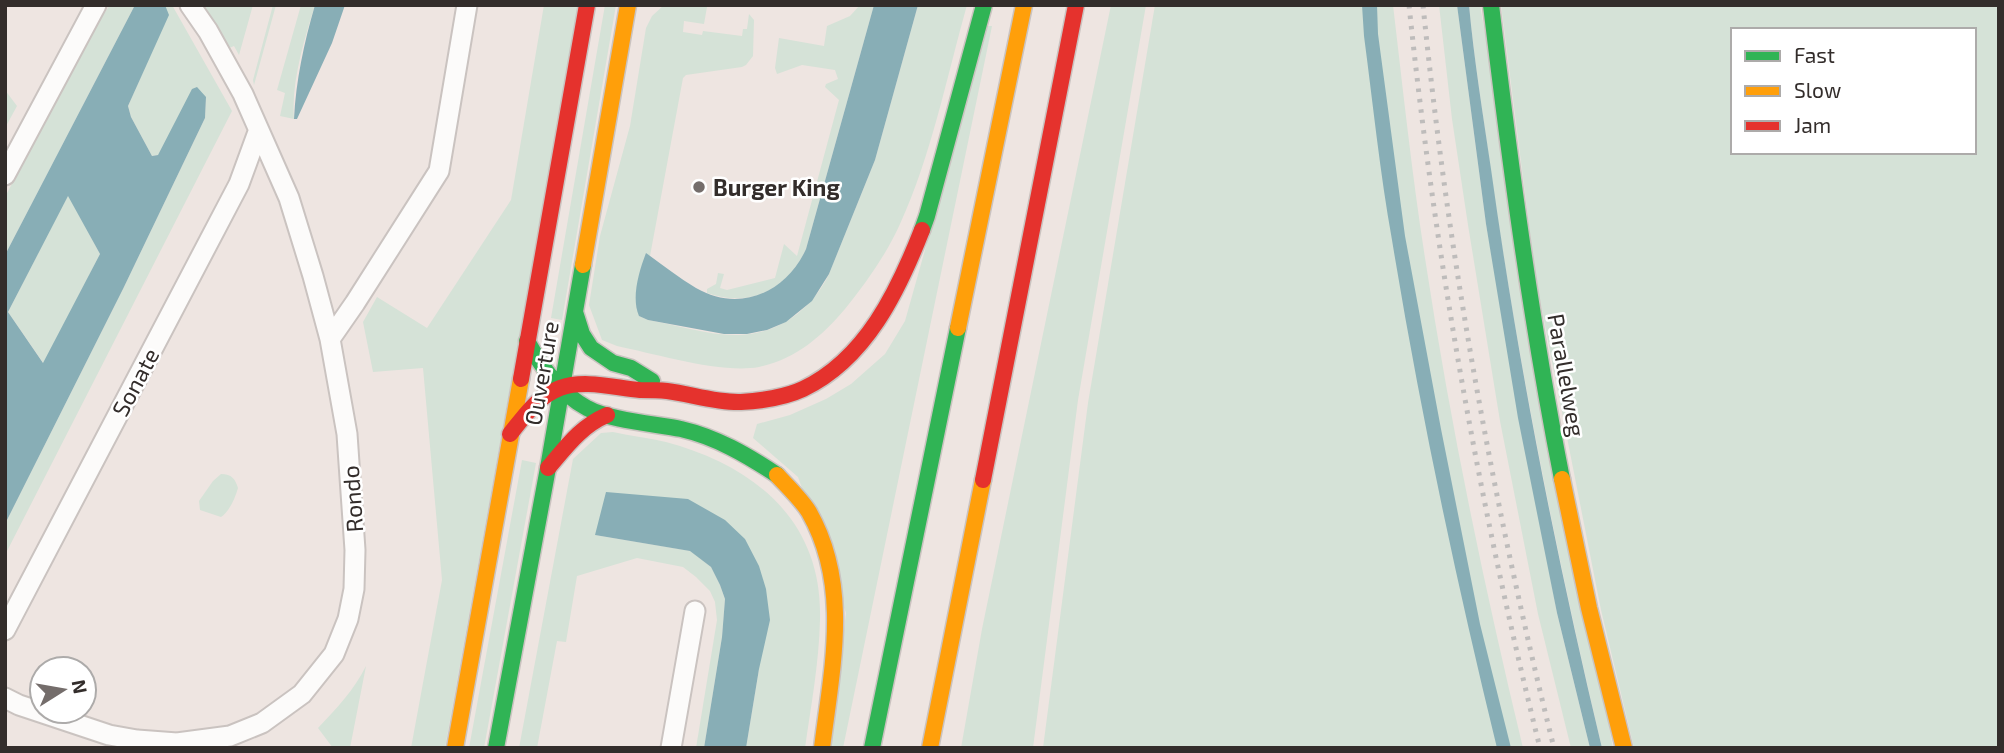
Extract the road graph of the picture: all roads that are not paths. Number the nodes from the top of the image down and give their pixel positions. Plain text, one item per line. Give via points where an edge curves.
1 (96, 5) edge
2 (190, 5) edge
3 (467, 5) edge
4 (587, 5) edge
5 (984, 5) edge
6 (1024, 5) edge
7 (1076, 5) edge
8 (1491, 5) edge
9 (631, 8) edge
10 (258, 132) junction
11 (5, 175) edge
12 (575, 312) junction
13 (330, 339) junction
14 (527, 341) junction
15 (561, 388) junction
16 (667, 391) junction
17 (607, 415) junction
18 (510, 434) junction
19 (548, 468) junction
20 (695, 611) dead end
21 (5, 630) edge
22 (5, 698) edge
23 (455, 748) edge
24 (496, 748) edge
25 (671, 748) edge
26 (822, 748) edge
27 (872, 748) edge
28 (930, 748) edge
29 (1624, 748) edge

1 - 11 street
2 - 10 street, Rondo via 243,94
3 - 13 street via 439,171
4 - 14 main road, Ouverture
5 - 16 main road via 927,216 906,270 870,333 837,367 803,389 783,395 738,402
6 - 27 main road
7 - 28 main road
8 - 29 main road, Parallelweg via 1512,176 1553,429 1589,608
9 - 12 main road, Ouverture
10 - 13 street, Rondo via 289,198
10 - 21 street, Sonate via 239,184
12 - 15 main road, Ouverture
12 - 16 main road via 591,348
13 - 22 street, Rondo via 347,434 354,589 334,654 302,694 262,723 230,736 177,743 109,735
14 - 15 main road
14 - 18 main road, Ouverture
15 - 16 main road via 584,384
15 - 17 main road via 589,410
15 - 18 main road via 534,403
15 - 19 main road, Ouverture
17 - 19 main road via 589,424
17 - 26 main road via 684,430 730,446 778,477 808,510 826,550 835,589 835,647
18 - 23 main road, Ouverture
19 - 24 main road, Ouverture
20 - 25 street

